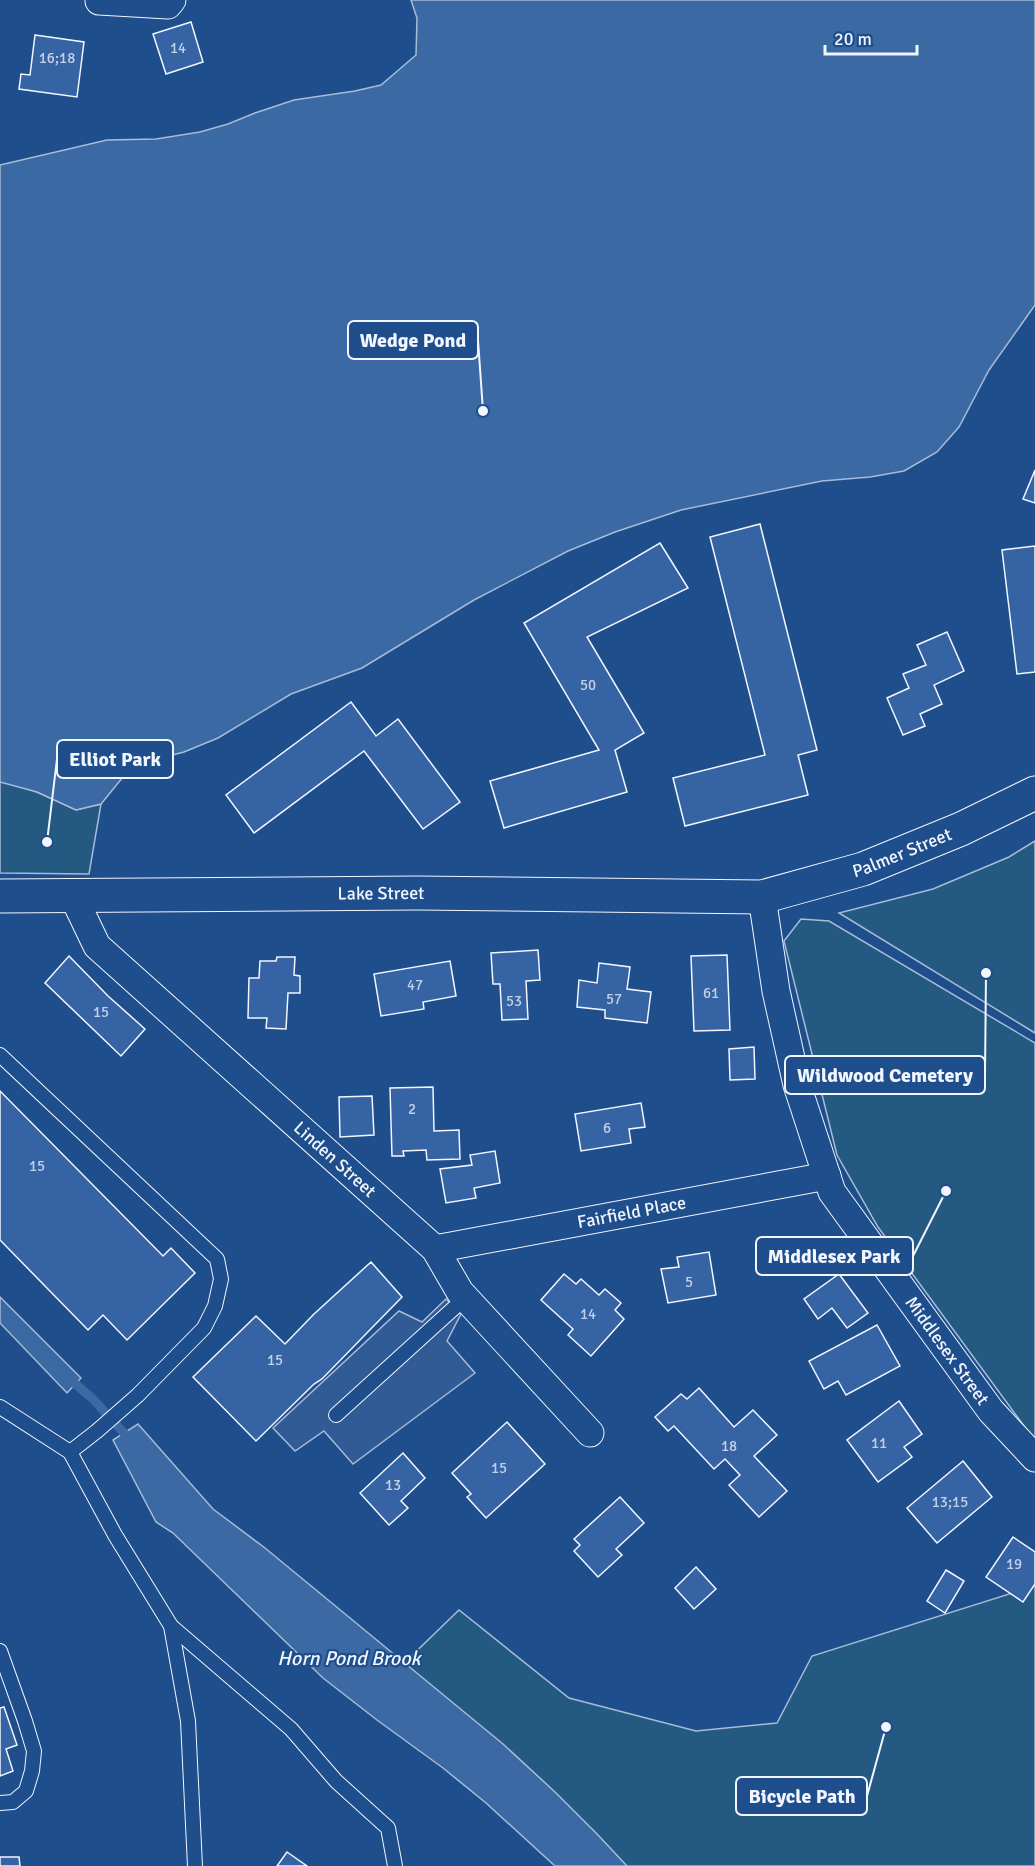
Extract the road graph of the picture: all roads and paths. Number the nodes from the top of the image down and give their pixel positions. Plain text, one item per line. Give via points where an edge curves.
1 (172, 0) edge
2 (99, 1) edge
3 (1035, 793) edge
4 (0, 896) edge
5 (73, 896) junction
6 (762, 897) junction
7 (0, 1055) edge
8 (827, 1176) junction
9 (435, 1249) junction
10 (465, 1298) junction
11 (0, 1407) edge
12 (336, 1415) dead end
13 (590, 1433) dead end
14 (70, 1452) junction
15 (1035, 1458) edge
16 (171, 1626) junction
17 (0, 1651) edge
18 (0, 1803) edge
19 (195, 1866) edge
20 (395, 1866) edge

1 - 2 street via 168,5
3 - 6 street, Palmer Street via 962,829 863,869
4 - 5 street, Lake Street
5 - 6 street, Lake Street via 428,893
5 - 9 street, Linden Street via 97,946
6 - 8 street, Middlesex Street via 776,991 797,1085
7 - 14 lane via 217,1259 221,1279 215,1306 204,1328 127,1404
8 - 9 street, Fairfield Place
8 - 15 street, Middlesex Street via 832,1192 991,1411
9 - 10 street, Linden Street
10 - 12 lane
10 - 13 street, Linden Street
11 - 14 lane
14 - 16 lane
16 - 19 lane via 189,1721
16 - 20 lane via 291,1729 336,1781 388,1828
17 - 18 lane via 34,1751 26,1791 13,1802

